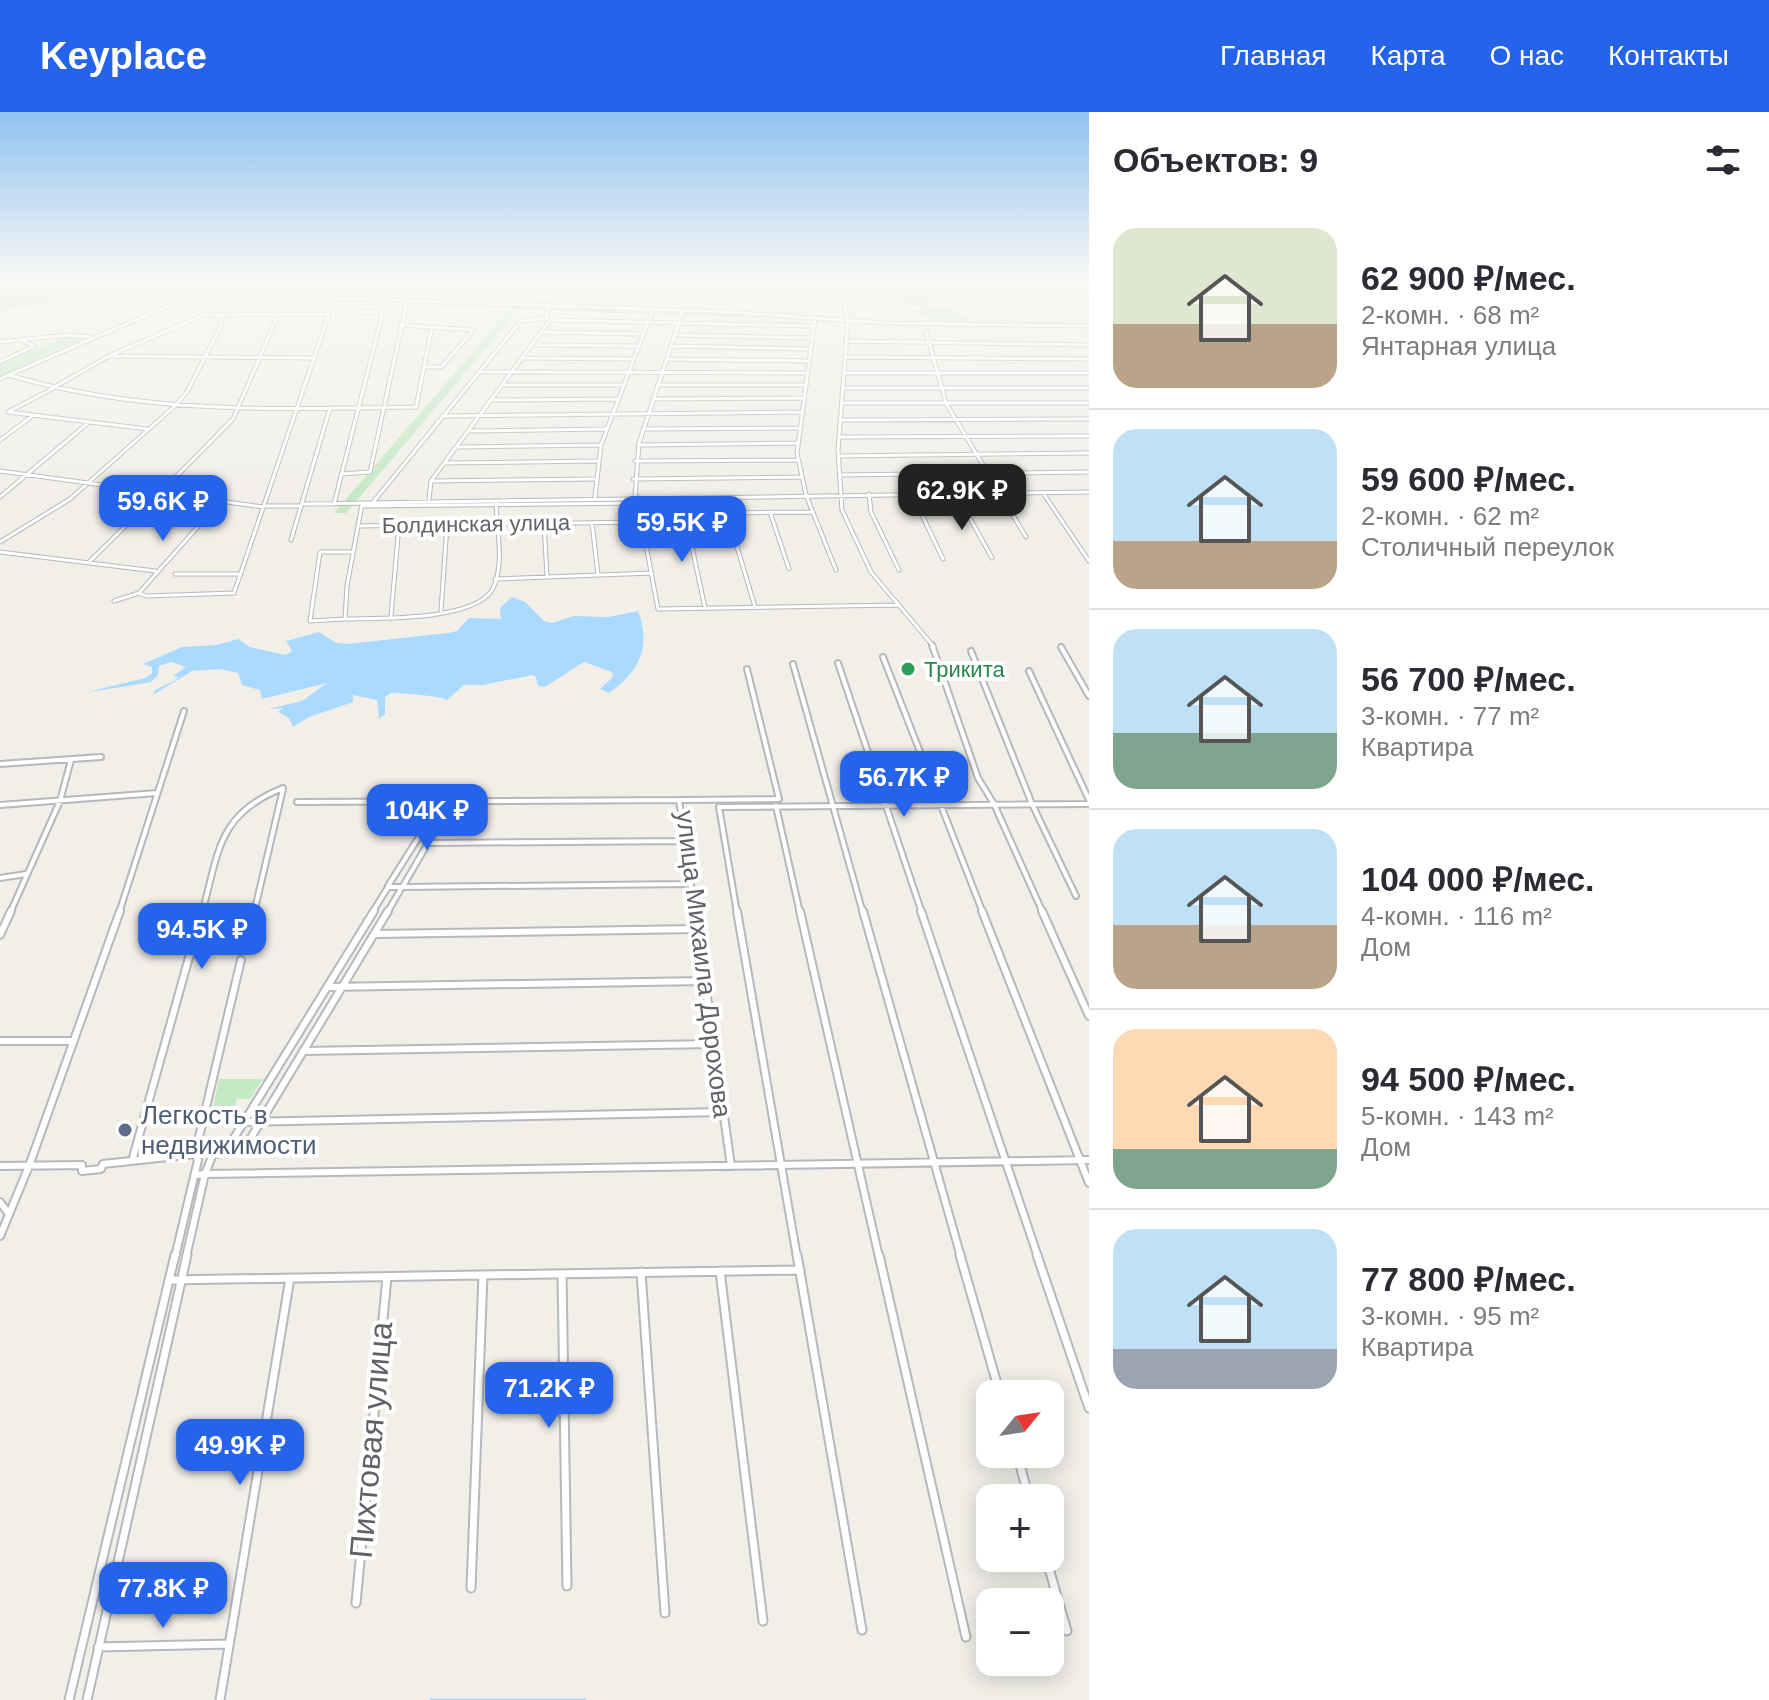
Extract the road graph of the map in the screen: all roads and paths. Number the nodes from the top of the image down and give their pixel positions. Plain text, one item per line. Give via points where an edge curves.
1 (54, 354) edge
2 (113, 354) edge
3 (206, 354) edge
4 (261, 354) edge
5 (316, 354) edge
6 (373, 354) edge
7 (395, 354) edge
8 (427, 354) edge
9 (452, 354) edge
10 (494, 354) edge
11 (527, 354) edge
12 (636, 354) edge
13 (669, 354) edge
14 (808, 354) edge
15 (932, 354) edge
16 (109, 356) junction
17 (846, 357) joint
18 (204, 358) junction
19 (259, 358) junction
20 (315, 358) junction
21 (524, 358) junction
22 (933, 358) junction
23 (634, 359) junction
24 (667, 359) junction
25 (1089, 359) edge
26 (807, 361) junction
27 (425, 367) junction
28 (479, 372) junction
29 (514, 372) junction
30 (628, 372) junction
31 (662, 372) junction
32 (805, 373) junction
33 (845, 373) junction
34 (938, 373) junction
35 (1089, 373) edge
36 (9, 375) junction
37 (0, 379) edge
38 (504, 385) junction
39 (623, 385) junction
40 (657, 385) junction
41 (804, 385) junction
42 (844, 388) junction
43 (941, 388) junction
44 (1089, 388) edge
45 (52, 389) junction
46 (803, 398) junction
47 (618, 399) junction
48 (653, 399) junction
49 (493, 400) junction
50 (843, 403) junction
51 (946, 403) junction
52 (1089, 403) edge
53 (176, 405) junction
54 (384, 407) junction
55 (237, 408) junction
56 (298, 408) junction
57 (330, 408) junction
58 (358, 408) junction
59 (803, 412) junction
60 (10, 413) junction
61 (612, 414) junction
62 (648, 414) junction
63 (481, 415) junction
64 (32, 416) junction
65 (442, 416) junction
66 (0, 417) edge
67 (1089, 419) edge
68 (841, 420) junction
69 (955, 420) junction
70 (89, 423) junction
71 (800, 428) junction
72 (148, 429) junction
73 (606, 429) junction
74 (644, 429) junction
75 (469, 431) junction
76 (965, 436) junction
77 (1089, 436) edge
78 (839, 437) junction
79 (0, 440) edge
80 (798, 443) junction
81 (601, 445) junction
82 (638, 445) junction
83 (457, 447) junction
84 (1089, 453) edge
85 (976, 454) junction
86 (838, 456) junction
87 (798, 460) junction
88 (597, 461) junction
89 (635, 461) junction
90 (445, 463) junction
91 (0, 471) edge
92 (1089, 472) edge
93 (987, 473) junction
94 (25, 474) junction
95 (341, 474) junction
96 (839, 475) junction
97 (802, 477) junction
98 (595, 479) junction
99 (633, 479) junction
100 (431, 481) junction
101 (87, 482) junction
102 (1042, 492) junction
103 (956, 493) junction
104 (998, 493) junction
105 (1088, 493) edge
106 (841, 494) junction
107 (869, 494) junction
108 (912, 494) junction
109 (158, 495) junction
110 (806, 495) junction
111 (0, 497) edge
112 (595, 497) junction
113 (429, 499) junction
114 (637, 499) junction
115 (220, 502) junction
116 (373, 503) junction
117 (334, 504) junction
118 (496, 504) junction
119 (302, 505) junction
120 (362, 505) junction
121 (263, 507) junction
122 (770, 512) junction
123 (813, 512) junction
124 (727, 513) junction
125 (641, 514) junction
126 (685, 514) junction
127 (642, 522) junction
128 (544, 523) junction
129 (592, 523) junction
130 (496, 524) junction
131 (399, 525) junction
132 (447, 525) junction
133 (358, 526) junction
134 (1026, 537) dead end
135 (291, 540) dead end
136 (0, 542) edge
137 (0, 552) edge
138 (353, 552) junction
139 (992, 558) dead end
140 (943, 559) dead end
141 (1089, 561) edge
142 (88, 563) junction
143 (789, 569) dead end
144 (836, 570) dead end
145 (899, 570) dead end
146 (155, 571) junction
147 (652, 573) junction
148 (175, 574) dead end
149 (241, 574) junction
150 (598, 575) junction
151 (547, 577) junction
152 (495, 579) junction
153 (139, 593) junction
154 (114, 601) dead end
155 (900, 605) junction
156 (755, 607) junction
157 (705, 608) junction
158 (441, 612) junction
159 (391, 616) junction
160 (345, 619) junction
161 (1061, 647) dead end
162 (971, 651) dead end
163 (883, 657) dead end
164 (838, 663) dead end
165 (793, 664) dead end
166 (747, 669) dead end
167 (1029, 671) dead end
168 (1089, 696) edge
169 (184, 711) dead end
170 (101, 757) dead end
171 (71, 760) junction
172 (0, 764) edge
173 (157, 793) junction
174 (679, 800) junction
175 (60, 801) junction
176 (297, 802) dead end
177 (441, 802) junction
178 (452, 802) junction
179 (1089, 802) edge
180 (994, 804) junction
181 (1032, 804) junction
182 (0, 805) edge
183 (886, 805) junction
184 (940, 805) junction
185 (776, 806) junction
186 (832, 806) junction
187 (684, 841) junction
188 (428, 843) junction
189 (26, 874) junction
190 (0, 878) edge
191 (690, 884) junction
192 (388, 887) junction
193 (402, 887) junction
194 (1076, 896) dead end
195 (696, 929) junction
196 (374, 934) junction
197 (0, 935) edge
198 (191, 954) junction
199 (241, 960) dead end
200 (704, 981) junction
201 (327, 987) junction
202 (342, 987) junction
203 (1089, 1016) edge
204 (0, 1041) edge
205 (72, 1041) junction
206 (712, 1044) junction
207 (303, 1051) junction
208 (723, 1112) junction
209 (243, 1122) junction
210 (261, 1122) junction
211 (226, 1151) junction
212 (195, 1154) junction
213 (1089, 1160) edge
214 (132, 1161) junction
215 (1080, 1161) junction
216 (1007, 1162) junction
217 (935, 1163) junction
218 (856, 1164) junction
219 (779, 1165) junction
220 (0, 1166) edge
221 (29, 1166) junction
222 (731, 1166) junction
223 (205, 1174) junction
224 (195, 1175) junction
225 (1089, 1183) edge
226 (0, 1202) edge
227 (9, 1214) junction
228 (0, 1236) edge
229 (800, 1270) junction
230 (720, 1271) junction
231 (641, 1272) junction
232 (562, 1274) junction
233 (483, 1275) junction
234 (387, 1277) junction
235 (290, 1278) junction
236 (169, 1280) junction
237 (179, 1280) junction
238 (996, 1380) edge
239 (1089, 1408) edge
240 (1050, 1572) edge
241 (567, 1586) dead end
242 (471, 1588) dead end
243 (356, 1603) dead end
244 (665, 1613) dead end
245 (763, 1621) dead end
246 (862, 1630) dead end
247 (1067, 1631) dead end
248 (966, 1637) dead end
249 (229, 1644) junction
250 (98, 1647) junction
251 (69, 1700) edge
252 (87, 1700) edge
253 (220, 1700) edge

1 - 36 street
2 - 16 street
3 - 18 street
4 - 19 street
5 - 20 street
6 - 58 street
7 - 54 street
8 - 27 street
9 - 27 street via 441,367
10 - 28 street
11 - 21 street
12 - 23 street
13 - 24 street
14 - 26 street
15 - 22 street
16 - 18 street
16 - 45 street
17 - 22 street
17 - 33 street
18 - 19 street
18 - 53 street
19 - 20 street
19 - 55 street
20 - 56 street
21 - 23 street
21 - 29 street
22 - 25 street
22 - 34 street
23 - 30 street
24 - 26 street
24 - 31 street
26 - 32 street
27 - 54 street via 419,406
28 - 29 street
28 - 65 street
29 - 30 street
29 - 38 street
30 - 31 street
30 - 39 street
31 - 32 street
31 - 40 street
32 - 41 street
33 - 34 street
33 - 42 street
34 - 35 street
34 - 43 street
36 - 37 street
36 - 45 street
38 - 39 street
38 - 49 street
39 - 47 street
40 - 41 street
40 - 48 street
41 - 46 street
42 - 43 street
42 - 50 street
43 - 44 street
43 - 51 street
45 - 53 street
45 - 60 street
46 - 48 street
46 - 59 street
47 - 49 street
47 - 61 street
48 - 62 street
49 - 63 street
50 - 51 street
50 - 68 street
51 - 52 street
51 - 69 street
53 - 55 street
53 - 72 street
54 - 58 street
54 - 95 street via 370,472
55 - 56 street
55 - 109 street via 226,428
56 - 57 street
56 - 121 street
57 - 58 street
57 - 119 street
58 - 95 street
59 - 62 street
59 - 71 street
60 - 64 street
60 - 66 street
61 - 62 street
61 - 63 street
61 - 73 street
62 - 74 street
63 - 65 street
63 - 75 street
64 - 70 street
64 - 79 street
65 - 116 street
67 - 69 street
68 - 69 street
68 - 78 street
69 - 76 street
70 - 72 street
70 - 94 street
71 - 74 street
71 - 80 street
72 - 101 street
73 - 75 street
73 - 81 street
74 - 82 street
75 - 83 street
76 - 77 street
76 - 78 street
76 - 85 street
78 - 86 street
80 - 82 street
80 - 87 street
81 - 83 street
81 - 88 street
82 - 89 street
83 - 90 street
84 - 85 street
85 - 86 street
85 - 93 street
86 - 96 street
87 - 89 street
87 - 97 street
88 - 90 street
88 - 98 street
89 - 99 street
90 - 100 street
91 - 94 street
92 - 93 street
93 - 96 street
93 - 104 street
94 - 101 street
94 - 111 street
95 - 117 street
96 - 106 street
97 - 99 street
97 - 110 street
98 - 100 street
98 - 112 street
99 - 114 street
100 - 113 street
101 - 109 street
101 - 136 street via 41,522
102 - 104 street
102 - 105 street
102 - 141 street
103 - 104 street
103 - 108 street
103 - 139 street
104 - 134 street
106 - 107 street
106 - 110 street
106 - 155 street via 842,510 871,572
107 - 108 street
107 - 145 street via 871,512
108 - 140 street
109 - 115 street
109 - 142 street
110 - 114 street
110 - 123 street
112 - 113 street
112 - 114 street
113 - 116 street
114 - 118 street
114 - 125 street
115 - 121 street
115 - 146 street
116 - 118 street
116 - 120 street
117 - 119 street
117 - 120 street
118 - 130 street
119 - 121 street
119 - 135 street
120 - 133 street
121 - 149 street
122 - 123 street
122 - 124 street
122 - 143 street
123 - 144 street
124 - 126 street
124 - 156 street
125 - 126 street
125 - 127 street
126 - 157 street
127 - 129 street, Болдинская улица
127 - 147 street
128 - 129 street, Болдинская улица
128 - 130 street, Болдинская улица
128 - 151 street
129 - 150 street
130 - 132 street, Болдинская улица
130 - 152 street
131 - 132 street, Болдинская улица
131 - 133 street, Болдинская улица
131 - 159 street
132 - 158 street
133 - 138 street
137 - 142 street
138 - 160 street
138 - 160 street via 320,552 310,621
142 - 146 street
146 - 153 street
147 - 150 street
147 - 157 street via 658,609
148 - 149 street
149 - 153 street via 232,594
150 - 151 street
151 - 152 street
152 - 158 street via 492,592 481,602
153 - 154 street
155 - 156 street
155 - 180 street via 935,648 978,778
156 - 157 street
158 - 159 street
159 - 160 street
161 - 168 street
162 - 181 street
163 - 184 street
164 - 183 street
165 - 186 street
166 - 174 street, улица Михаила Дорохова via 779,799
167 - 179 street
169 - 173 street
170 - 171 street
171 - 172 street
171 - 175 street
173 - 175 street
173 - 205 street via 145,841
174 - 178 street
174 - 187 street, улица Михаила Дорохова
175 - 182 street
175 - 189 street
176 - 177 street
177 - 178 street
177 - 192 street
178 - 188 street
179 - 181 street
180 - 181 street
180 - 184 street
180 - 203 street
181 - 194 street
183 - 184 street
183 - 186 street
183 - 216 street
184 - 215 street
185 - 186 street
185 - 218 street
185 - 219 street via 719,807
186 - 217 street
187 - 188 street
187 - 191 street, улица Михаила Дорохова
188 - 193 street
189 - 190 street
189 - 197 street
191 - 193 street
191 - 195 street, улица Михаила Дорохова
192 - 193 street
192 - 201 street
193 - 196 street
195 - 196 street
195 - 200 street, улица Михаила Дорохова
196 - 202 street
198 - 198 street via 225,829 240,810 283,788 254,913
198 - 214 street
199 - 212 street
200 - 202 street
200 - 206 street, улица Михаила Дорохова
201 - 202 street
201 - 209 street
202 - 207 street
204 - 205 street
205 - 221 street
206 - 207 street
206 - 208 street, улица Михаила Дорохова
207 - 210 street
208 - 210 street
208 - 222 street, улица Михаила Дорохова
209 - 210 street
209 - 211 street
210 - 211 street via 243,1151
211 - 223 street via 213,1154
212 - 214 street
212 - 224 street
213 - 215 street
214 - 221 street via 103,1164 94,1172 82,1171 82,1165
215 - 216 street
215 - 225 street
216 - 217 street
216 - 239 street
217 - 218 street
217 - 238 street
218 - 219 street
218 - 248 street
219 - 222 street
219 - 229 street
220 - 221 street
221 - 227 street
222 - 223 street
223 - 224 street
223 - 237 street
224 - 236 street
226 - 227 street
227 - 228 street
229 - 230 street
229 - 246 street
230 - 231 street
230 - 245 street
231 - 232 street
231 - 244 street
232 - 233 street
232 - 241 street
233 - 234 street
233 - 242 street
234 - 235 street
234 - 243 street, Пихтовая улица
235 - 237 street
235 - 249 street
236 - 237 street
236 - 251 street
237 - 250 street
240 - 247 street
249 - 250 street
249 - 253 street
250 - 252 street

